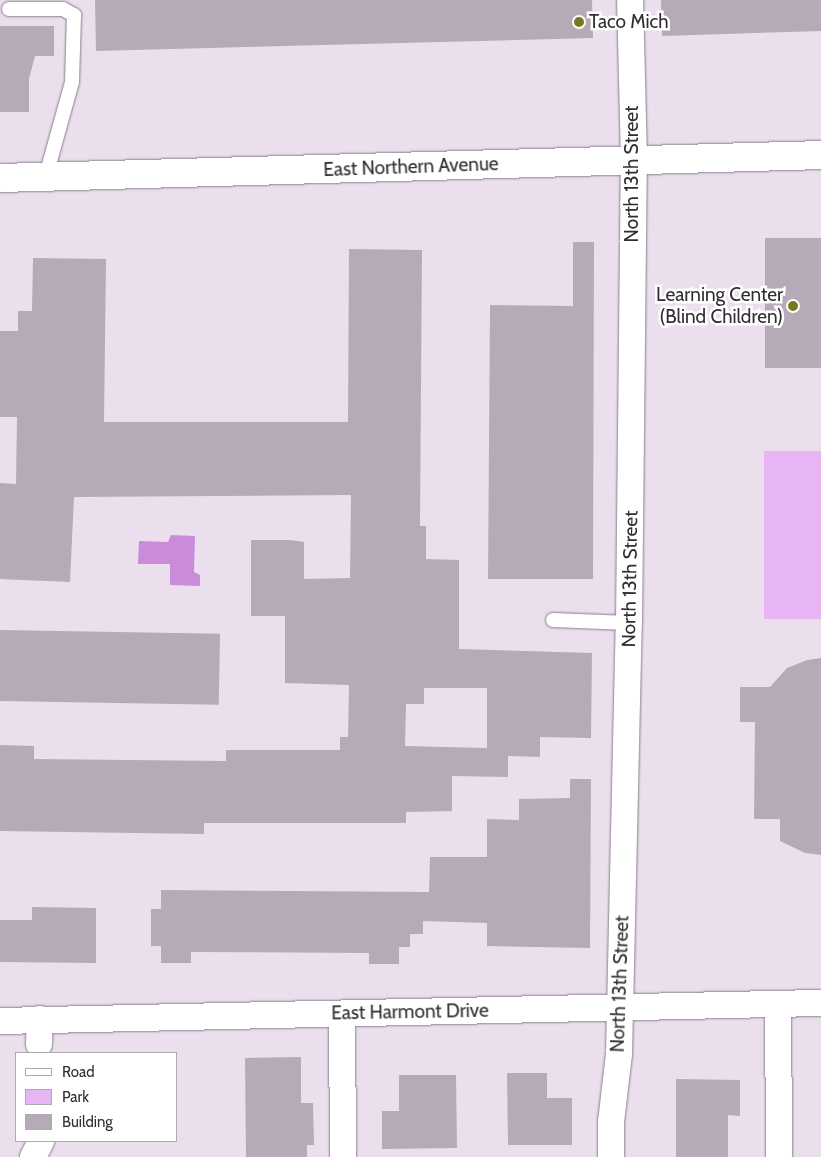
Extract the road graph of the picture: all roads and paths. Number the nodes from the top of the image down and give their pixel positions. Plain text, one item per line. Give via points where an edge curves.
1 (630, 0) edge
2 (9, 9) dead end
3 (821, 155) edge
4 (634, 161) junction
5 (46, 176) junction
6 (0, 178) edge
7 (553, 620) dead end
8 (629, 623) junction
9 (821, 1003) edge
10 (778, 1004) junction
11 (619, 1008) junction
12 (342, 1014) junction
13 (40, 1019) junction
14 (0, 1021) edge
15 (37, 1050) edge
16 (25, 1142) edge
17 (40, 1142) edge
18 (32, 1157) edge
19 (344, 1157) edge
20 (612, 1157) edge
21 (779, 1157) edge

1 - 4 street, North 13th Street
2 - 5 lane via 63,9 74,15 72,82
3 - 4 main road, East Northern Avenue
4 - 5 main road, East Northern Avenue
4 - 8 street, North 13th Street
5 - 6 main road, East Northern Avenue
7 - 8 lane
8 - 11 street, North 13th Street
9 - 10 street, East Harmont Drive
10 - 11 street, East Harmont Drive
10 - 21 street
11 - 12 street, East Harmont Drive
11 - 20 street, North 13th Street
12 - 13 street, East Harmont Drive
12 - 19 street
13 - 14 street, East Harmont Drive
13 - 15 street
16 - 18 street
17 - 18 street

